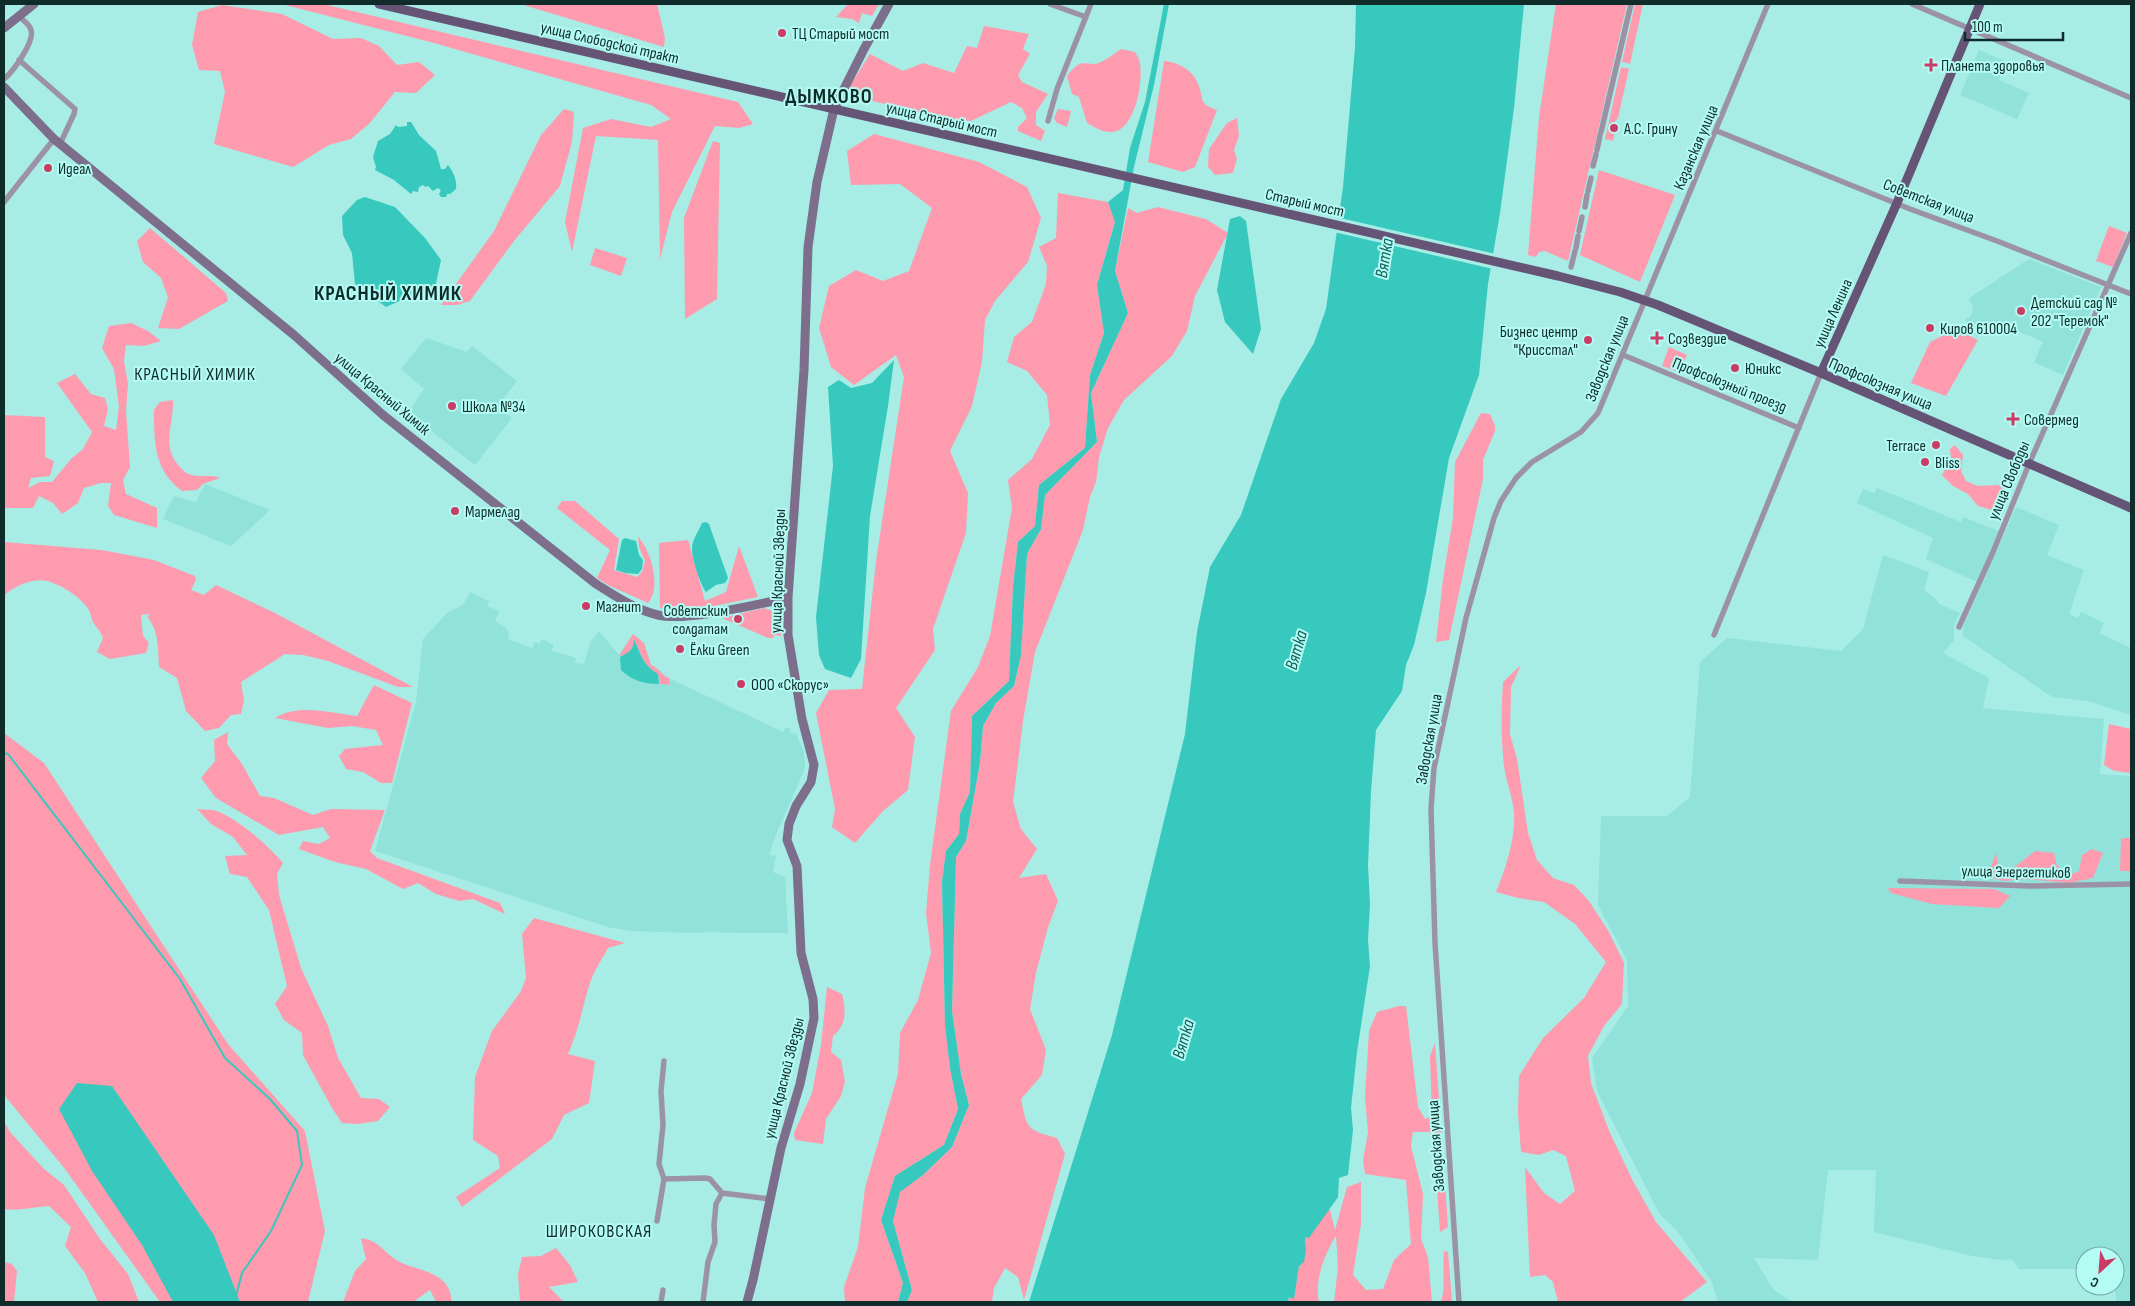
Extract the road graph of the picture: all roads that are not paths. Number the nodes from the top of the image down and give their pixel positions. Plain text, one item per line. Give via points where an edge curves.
1 (34, 4) edge
2 (379, 4) edge
3 (889, 4) edge
4 (1050, 4) edge
5 (1091, 4) edge
6 (1631, 4) edge
7 (1768, 4) edge
8 (1912, 4) edge
9 (1980, 4) edge
10 (18, 15) junction
11 (1086, 17) junction
12 (4, 28) edge
13 (1969, 29) junction
14 (19, 60) junction
15 (4, 78) edge
16 (4, 87) edge
17 (2131, 98) edge
18 (834, 109) junction
19 (1048, 121) dead end
20 (1716, 131) junction
21 (57, 141) junction
22 (1044, 157) joint
23 (1593, 166) dead end
24 (1591, 178) dead end
25 (4, 202) edge
26 (1898, 203) junction
27 (1585, 207) dead end
28 (1582, 217) dead end
29 (2131, 233) edge
30 (1571, 267) dead end
31 (1558, 276) joint
32 (2110, 284) junction
33 (2131, 294) edge
34 (1644, 300) junction
35 (1622, 355) junction
36 (1821, 373) junction
37 (1799, 428) junction
38 (2029, 464) junction
39 (2131, 508) edge
40 (788, 598) junction
41 (1959, 627) dead end
42 (1714, 635) dead end
43 (1900, 881) dead end
44 (2131, 884) edge
45 (664, 1061) dead end
46 (664, 1179) junction
47 (722, 1193) junction
48 (770, 1198) junction
49 (657, 1221) dead end
50 (663, 1290) dead end
51 (661, 1302) edge
52 (703, 1302) edge
53 (747, 1302) edge
54 (1459, 1302) edge

1 - 10 street
2 - 18 main road, улица Слободской тракт
3 - 18 street, улица Красной Звезды
4 - 11 street
5 - 11 street
6 - 23 street
7 - 20 street, Казанская улица
8 - 13 street
9 - 13 main road, улица Ленина
10 - 12 street
10 - 14 street via 30,27 32,34
11 - 19 street
13 - 17 street
13 - 26 main road, улица Ленина
14 - 15 street
14 - 21 street via 74,108 74,114
16 - 21 street, улица Красный Химик
18 - 22 main road, улица Старый мост
18 - 40 street, улица Красной Звезды via 816,182 810,228
20 - 26 street, Советская улица
20 - 34 street, Казанская улица
21 - 25 street
21 - 40 street, улица Красный Химик via 294,335 383,415 609,592 651,613 670,617
22 - 31 main road, Старый мост
24 - 27 street
26 - 32 street, Советская улица
26 - 36 main road, улица Ленина
28 - 30 street
29 - 32 street, улица Свободы
31 - 34 main road, Профсоюзная улица
32 - 33 street, Советская улица
32 - 38 street, улица Свободы
34 - 35 street, Заводская улица
34 - 36 main road, Профсоюзная улица
35 - 37 street, Профсоюзный проезд
35 - 54 street, Заводская улица via 1594,419 1581,432 1532,462 1512,483 1501,501 1466,618 1434,768 1431,809 1434,943
36 - 37 street, улица Ленина
36 - 38 main road, Профсоюзная улица
37 - 42 street, улица Ленина
38 - 39 main road, Профсоюзная улица
38 - 41 street, улица Свободы
40 - 48 street, улица Красной Звезды via 788,635 802,719 814,765 810,782 787,830 786,840 797,866 801,953 813,999 814,1018
43 - 44 street, улица Энергетиков via 2030,886
45 - 46 street via 659,1164
46 - 47 street via 710,1179
46 - 49 street
47 - 48 street
47 - 52 street via 716,1204 715,1242 708,1262
48 - 53 street, улица Красной Звезды
50 - 51 street

